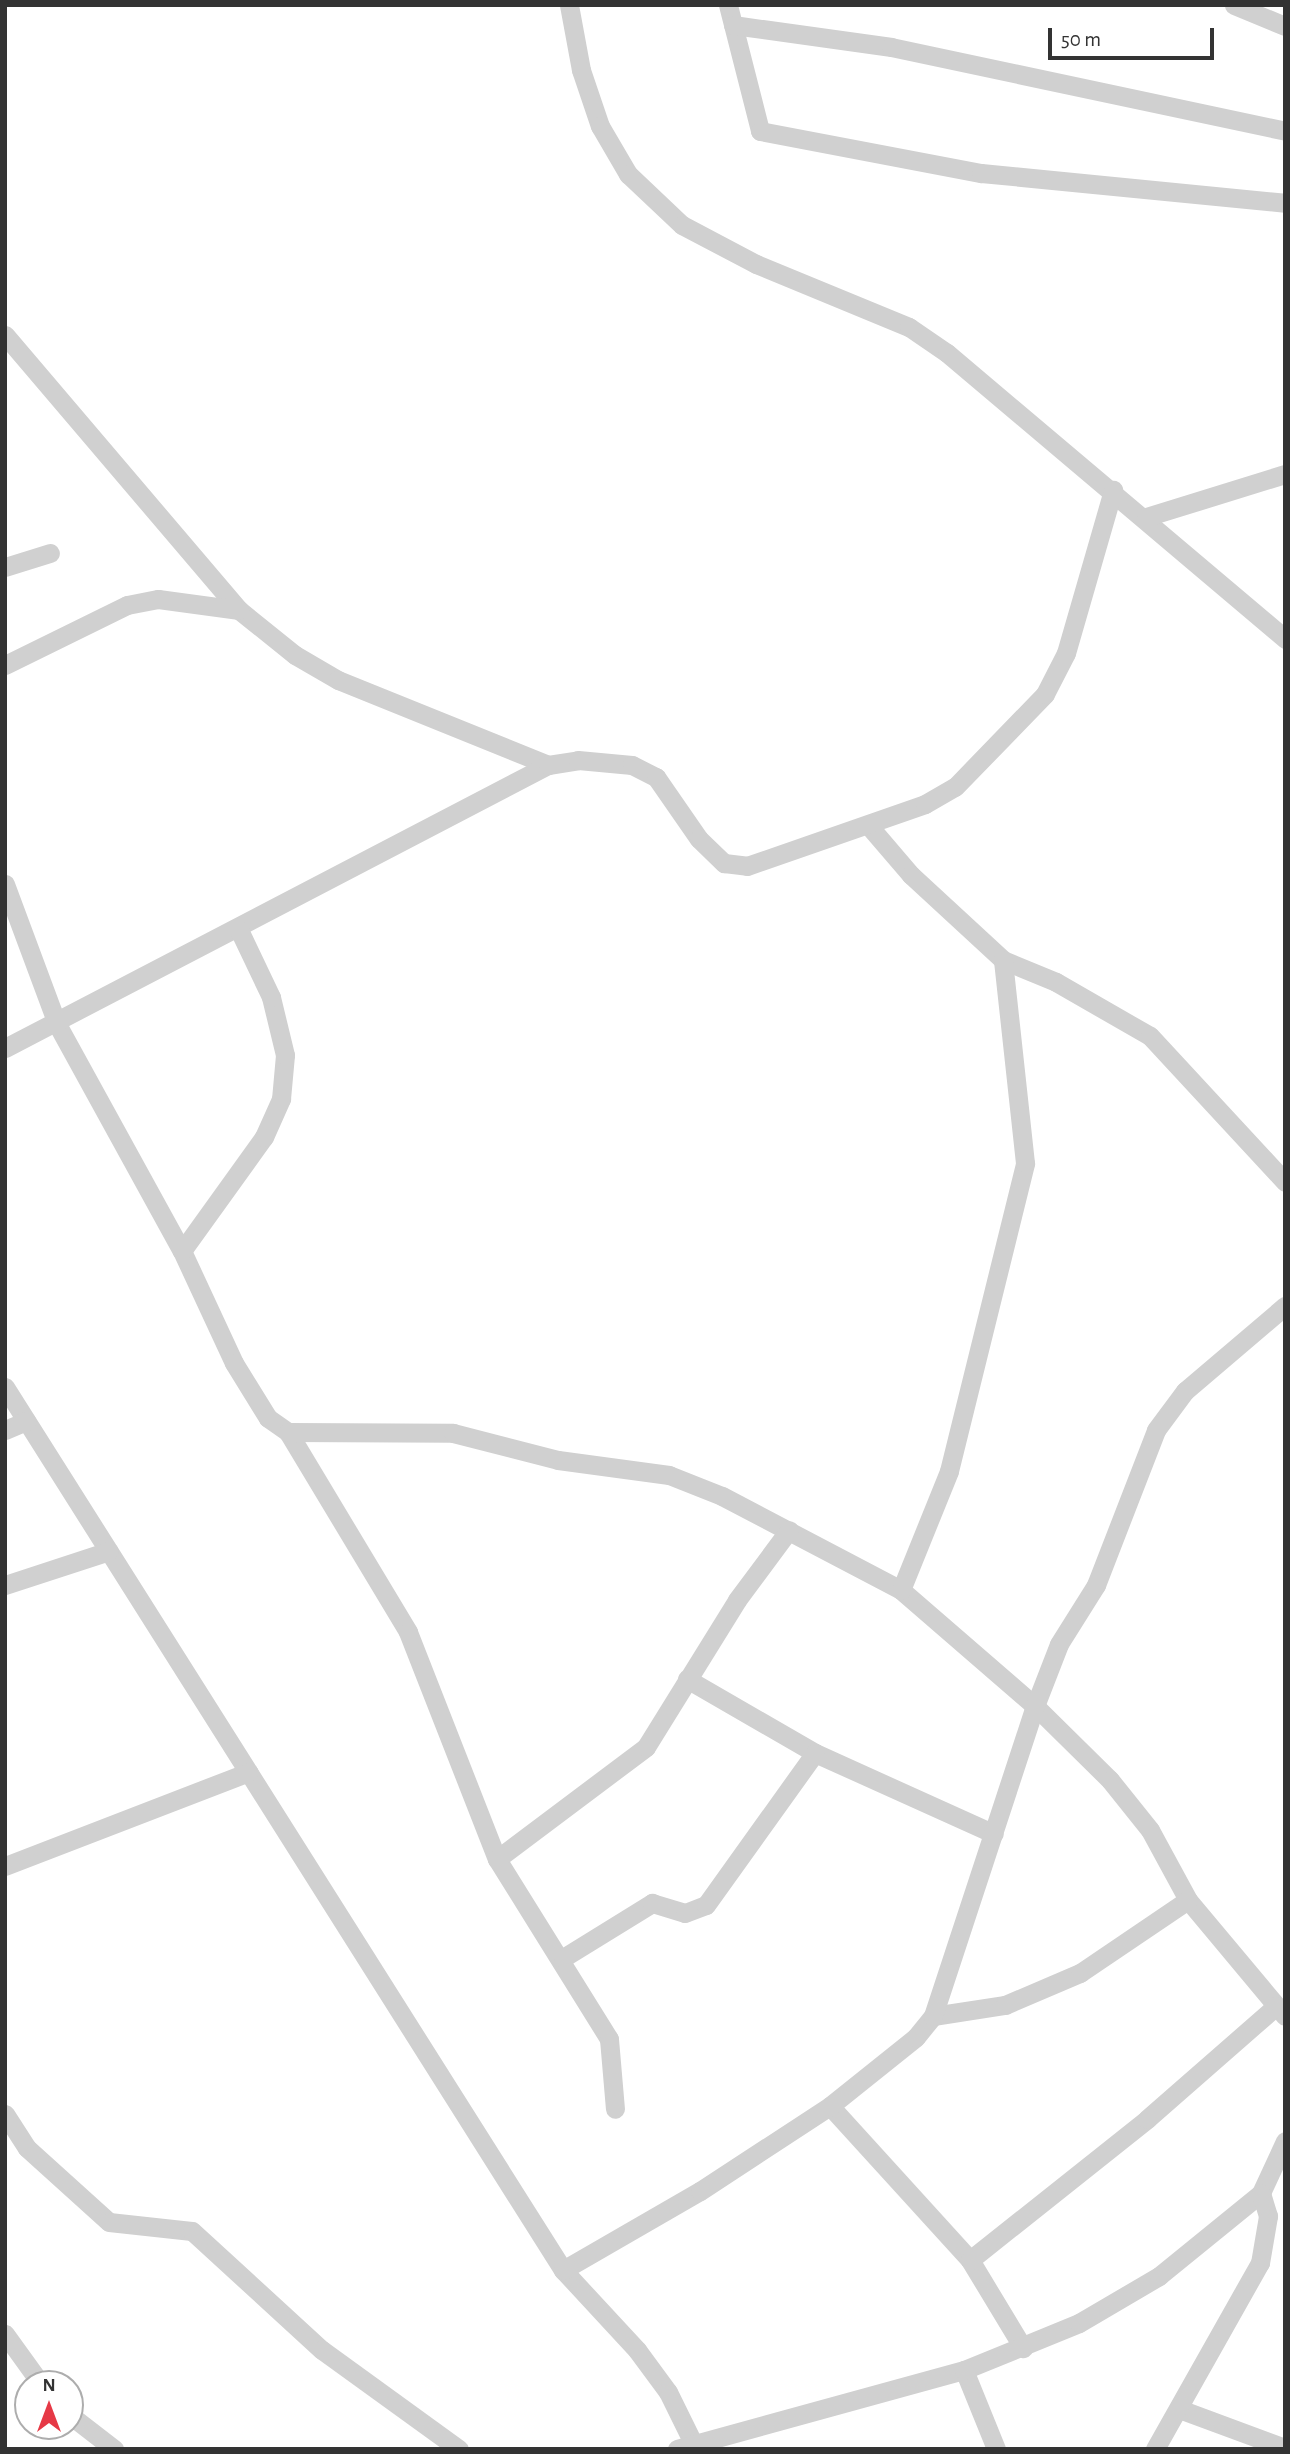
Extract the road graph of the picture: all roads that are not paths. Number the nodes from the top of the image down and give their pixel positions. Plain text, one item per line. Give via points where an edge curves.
1 (569, 5) edge
2 (728, 5) edge
3 (1234, 5) edge
4 (733, 25) junction
5 (1285, 26) edge
6 (1285, 131) edge
7 (1285, 203) edge
8 (5, 335) edge
9 (1285, 474) edge
10 (1113, 491) junction
11 (1146, 517) junction
12 (50, 553) dead end
13 (5, 567) edge
14 (239, 610) junction
15 (1285, 639) edge
16 (5, 665) edge
17 (548, 765) junction
18 (869, 826) junction
19 (5, 884) edge
20 (239, 930) junction
21 (1003, 960) junction
22 (57, 1024) junction
23 (5, 1048) edge
24 (1285, 1182) edge
25 (182, 1251) junction
26 (1285, 1306) edge
27 (5, 1387) edge
28 (26, 1421) junction
29 (5, 1430) edge
30 (288, 1432) junction
31 (789, 1530) junction
32 (109, 1551) junction
33 (5, 1585) edge
34 (901, 1590) junction
35 (687, 1679) junction
36 (1035, 1706) junction
37 (815, 1753) junction
38 (249, 1772) junction
39 (994, 1834) junction
40 (497, 1860) junction
41 (5, 1866) edge
42 (1188, 1899) junction
43 (563, 1958) junction
44 (1280, 2011) edge
45 (933, 2016) junction
46 (830, 2106) junction
47 (615, 2109) dead end
48 (5, 2113) edge
49 (1285, 2141) edge
50 (1261, 2193) junction
51 (1276, 2211) edge
52 (970, 2260) junction
53 (563, 2270) junction
54 (5, 2334) edge
55 (1023, 2348) junction
56 (31, 2370) edge
57 (964, 2370) junction
58 (1182, 2410) junction
59 (84, 2426) edge
60 (689, 2446) edge
61 (1285, 2448) edge
62 (114, 2449) edge
63 (459, 2449) edge
64 (996, 2449) edge
65 (1156, 2449) edge

1 - 10 street via 581,70 600,126 628,174 682,225 756,264 909,327
2 - 4 street
3 - 5 street
4 - 6 street via 891,47
4 - 7 street via 755,124 778,137 981,173
8 - 14 street
9 - 11 street
10 - 11 street
10 - 18 street via 1066,653 1045,694 955,787
11 - 15 street
12 - 13 street
14 - 16 street via 158,599 127,606
14 - 17 street via 338,680
17 - 18 street via 578,760 632,765 656,777 699,839 724,863 747,866
17 - 20 street
18 - 21 street via 911,874
19 - 22 street
20 - 22 street
20 - 25 street via 271,997 285,1055 281,1100 264,1137
21 - 24 street via 1056,982 1150,1036
21 - 34 street via 1025,1163 949,1471
22 - 23 street
22 - 25 street
25 - 30 street via 234,1363 268,1418
26 - 36 street via 1185,1391 1156,1430 1096,1585 1059,1644
27 - 28 street
28 - 29 street
28 - 32 street
30 - 31 street via 453,1433 558,1460 624,1465 669,1475
30 - 40 street via 408,1632
31 - 34 street
31 - 35 street
32 - 33 street
32 - 38 street
34 - 36 street
35 - 37 street
35 - 40 street via 646,1747
36 - 39 street
36 - 42 street via 1110,1780 1150,1830
37 - 39 street
37 - 43 street via 706,1905 685,1913 652,1903
38 - 41 street
38 - 53 street
39 - 45 street
40 - 43 street
42 - 44 street
42 - 45 street via 1080,1973 1005,2005
43 - 47 street via 609,2039
44 - 52 street
45 - 46 street via 916,2037
46 - 52 street
46 - 53 street via 700,2191
48 - 63 street via 27,2148 108,2222 191,2231 322,2350
49 - 50 street
50 - 51 street
50 - 55 street via 1159,2276 1079,2323
51 - 58 street via 1260,2263
52 - 55 street
53 - 60 street via 637,2350
54 - 56 street
55 - 57 street
57 - 60 street via 822,2413
57 - 64 street
58 - 61 street
58 - 65 street
59 - 62 street

